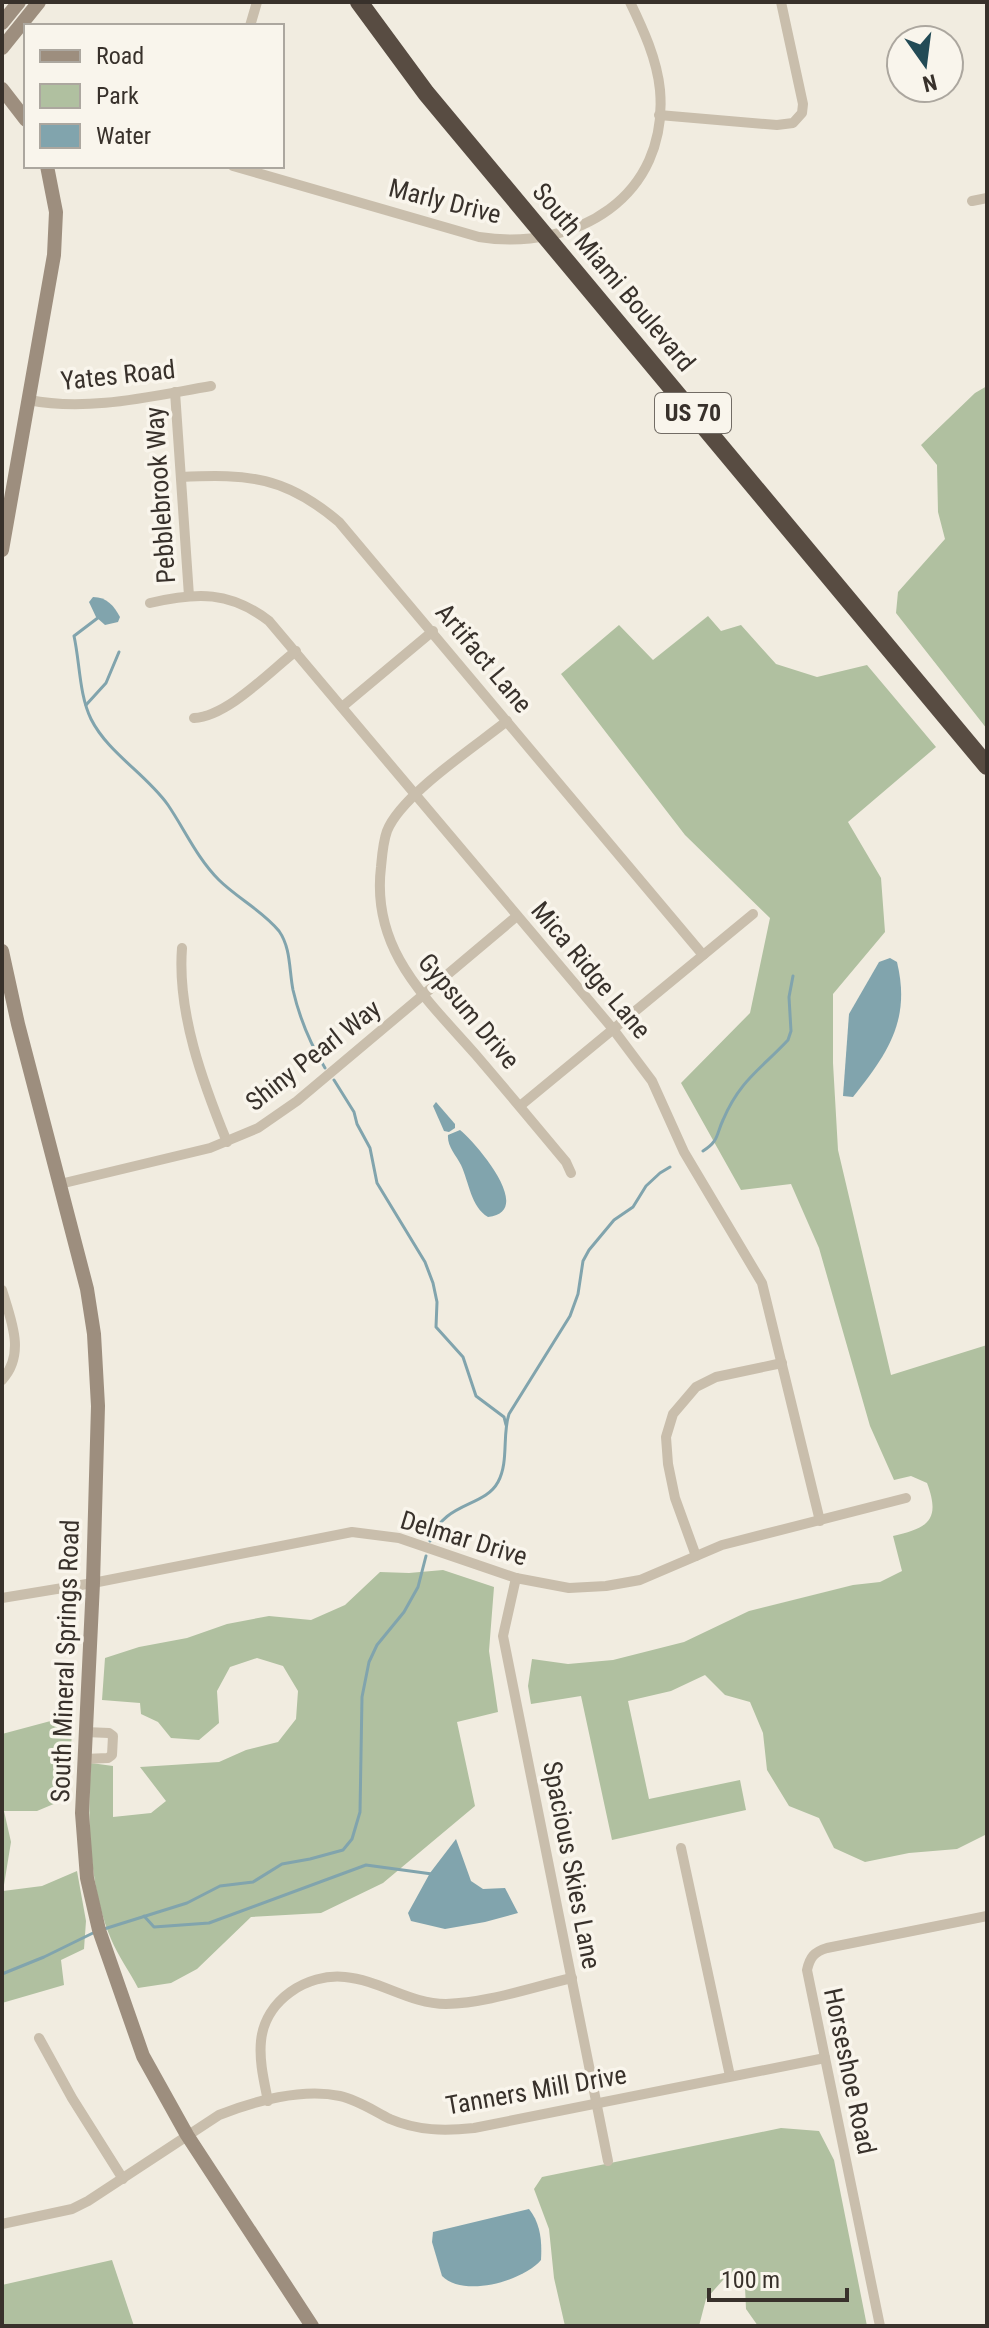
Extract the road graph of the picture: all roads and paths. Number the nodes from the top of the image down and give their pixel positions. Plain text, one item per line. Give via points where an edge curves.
1 (19, 2) edge
2 (39, 2) edge
3 (257, 2) edge
4 (359, 2) edge
5 (630, 2) edge
6 (781, 2) edge
7 (2, 23) edge
8 (251, 24) edge
9 (2, 48) edge
10 (2, 89) edge
11 (659, 115) junction
12 (24, 117) edge
13 (47, 168) edge
14 (237, 168) edge
15 (987, 198) edge
16 (972, 201) dead end
17 (547, 237) junction
18 (211, 386) dead end
19 (175, 392) junction
20 (29, 400) junction
21 (181, 477) junction
22 (2, 550) edge
23 (189, 596) junction
24 (150, 603) dead end
25 (433, 631) junction
26 (296, 651) junction
27 (342, 707) junction
28 (194, 718) dead end
29 (507, 721) junction
30 (987, 766) edge
31 (416, 794) junction
32 (753, 914) dead end
33 (517, 916) junction
34 (182, 948) dead end
35 (2, 951) edge
36 (703, 955) junction
37 (424, 995) junction
38 (613, 1029) junction
39 (520, 1106) junction
40 (227, 1142) junction
41 (571, 1173) dead end
42 (60, 1184) junction
43 (2, 1290) edge
44 (782, 1363) junction
45 (2, 1380) edge
46 (906, 1498) dead end
47 (820, 1521) junction
48 (696, 1556) junction
49 (516, 1578) junction
50 (93, 1583) junction
51 (2, 1598) edge
52 (85, 1732) junction
53 (84, 1759) junction
54 (681, 1848) dead end
55 (987, 1916) edge
56 (572, 1978) junction
57 (39, 2038) dead end
58 (825, 2058) junction
59 (730, 2076) junction
60 (268, 2101) junction
61 (597, 2103) junction
62 (187, 2135) junction
63 (608, 2161) dead end
64 (123, 2179) junction
65 (2, 2224) edge
66 (312, 2326) edge
67 (880, 2326) edge

1 - 7 street
2 - 9 street
3 - 8 street
4 - 17 highway, South Miami Boulevard / US 70 via 426,93
5 - 11 street, Marly Drive via 656,70
6 - 11 street via 803,104 793,123
10 - 12 street
11 - 17 street, Marly Drive via 648,164 631,191 581,226
13 - 20 street via 55,238
14 - 17 street, Marly Drive via 479,237
15 - 16 street
17 - 30 highway, South Miami Boulevard / US 70
18 - 19 street, Yates Road
19 - 20 street, Yates Road via 85,405
19 - 21 street, Pebblebrook Way
20 - 22 street
21 - 23 street, Pebblebrook Way
21 - 25 street, Artifact Lane via 266,479 318,504 358,542
23 - 24 street, Mica Ridge Lane
23 - 26 street, Mica Ridge Lane via 234,599 250,606
25 - 27 street
25 - 29 street, Artifact Lane
26 - 27 street, Mica Ridge Lane
26 - 28 street via 224,709
27 - 31 street, Mica Ridge Lane
29 - 31 street, Gypsum Drive
29 - 36 street, Artifact Lane
31 - 33 street, Mica Ridge Lane
31 - 37 street, Gypsum Drive via 387,831 379,884 385,932
32 - 36 street
33 - 37 street, Shiny Pearl Way
33 - 38 street, Mica Ridge Lane
34 - 40 street via 182,988 191,1032
35 - 42 street, South Mineral Springs Road
36 - 38 street
37 - 39 street, Gypsum Drive
37 - 40 street, Shiny Pearl Way via 297,1101
38 - 39 street
38 - 44 street, Mica Ridge Lane via 652,1081 684,1152 762,1283
39 - 41 street, Gypsum Drive
40 - 42 street, Shiny Pearl Way
42 - 50 street, South Mineral Springs Road via 95,1343
43 - 45 street via 16,1351 12,1369
44 - 47 street, Mica Ridge Lane
44 - 48 street via 716,1377 696,1387 673,1414 666,1437 668,1464
46 - 47 street, Delmar Drive
47 - 48 street, Delmar Drive
48 - 49 street, Delmar Drive via 640,1580 606,1586 569,1588
49 - 50 street, Delmar Drive via 399,1538 352,1532
49 - 56 street, Spacious Skies Lane via 503,1636
50 - 51 street, Delmar Drive
50 - 52 street, South Mineral Springs Road
52 - 53 street, South Mineral Springs Road
52 - 53 street via 113,1736 112,1755
53 - 62 street, South Mineral Springs Road via 83,1845 99,1930 143,2056
54 - 59 street
55 - 58 street, Horseshoe Road via 813,1954 807,1970
56 - 60 street via 444,2004 346,1977 302,1984 278,2003 261,2037
56 - 61 street, Spacious Skies Lane
57 - 64 street
58 - 59 street, Tanners Mill Drive
58 - 67 street, Horseshoe Road
59 - 61 street, Tanners Mill Drive
60 - 61 street, Tanners Mill Drive via 308,2094 339,2096 410,2126 448,2131
60 - 62 street, Tanners Mill Drive via 219,2115
61 - 63 street, Spacious Skies Lane
62 - 64 street, Tanners Mill Drive
62 - 66 street, South Mineral Springs Road
64 - 65 street, Tanners Mill Drive via 72,2209

